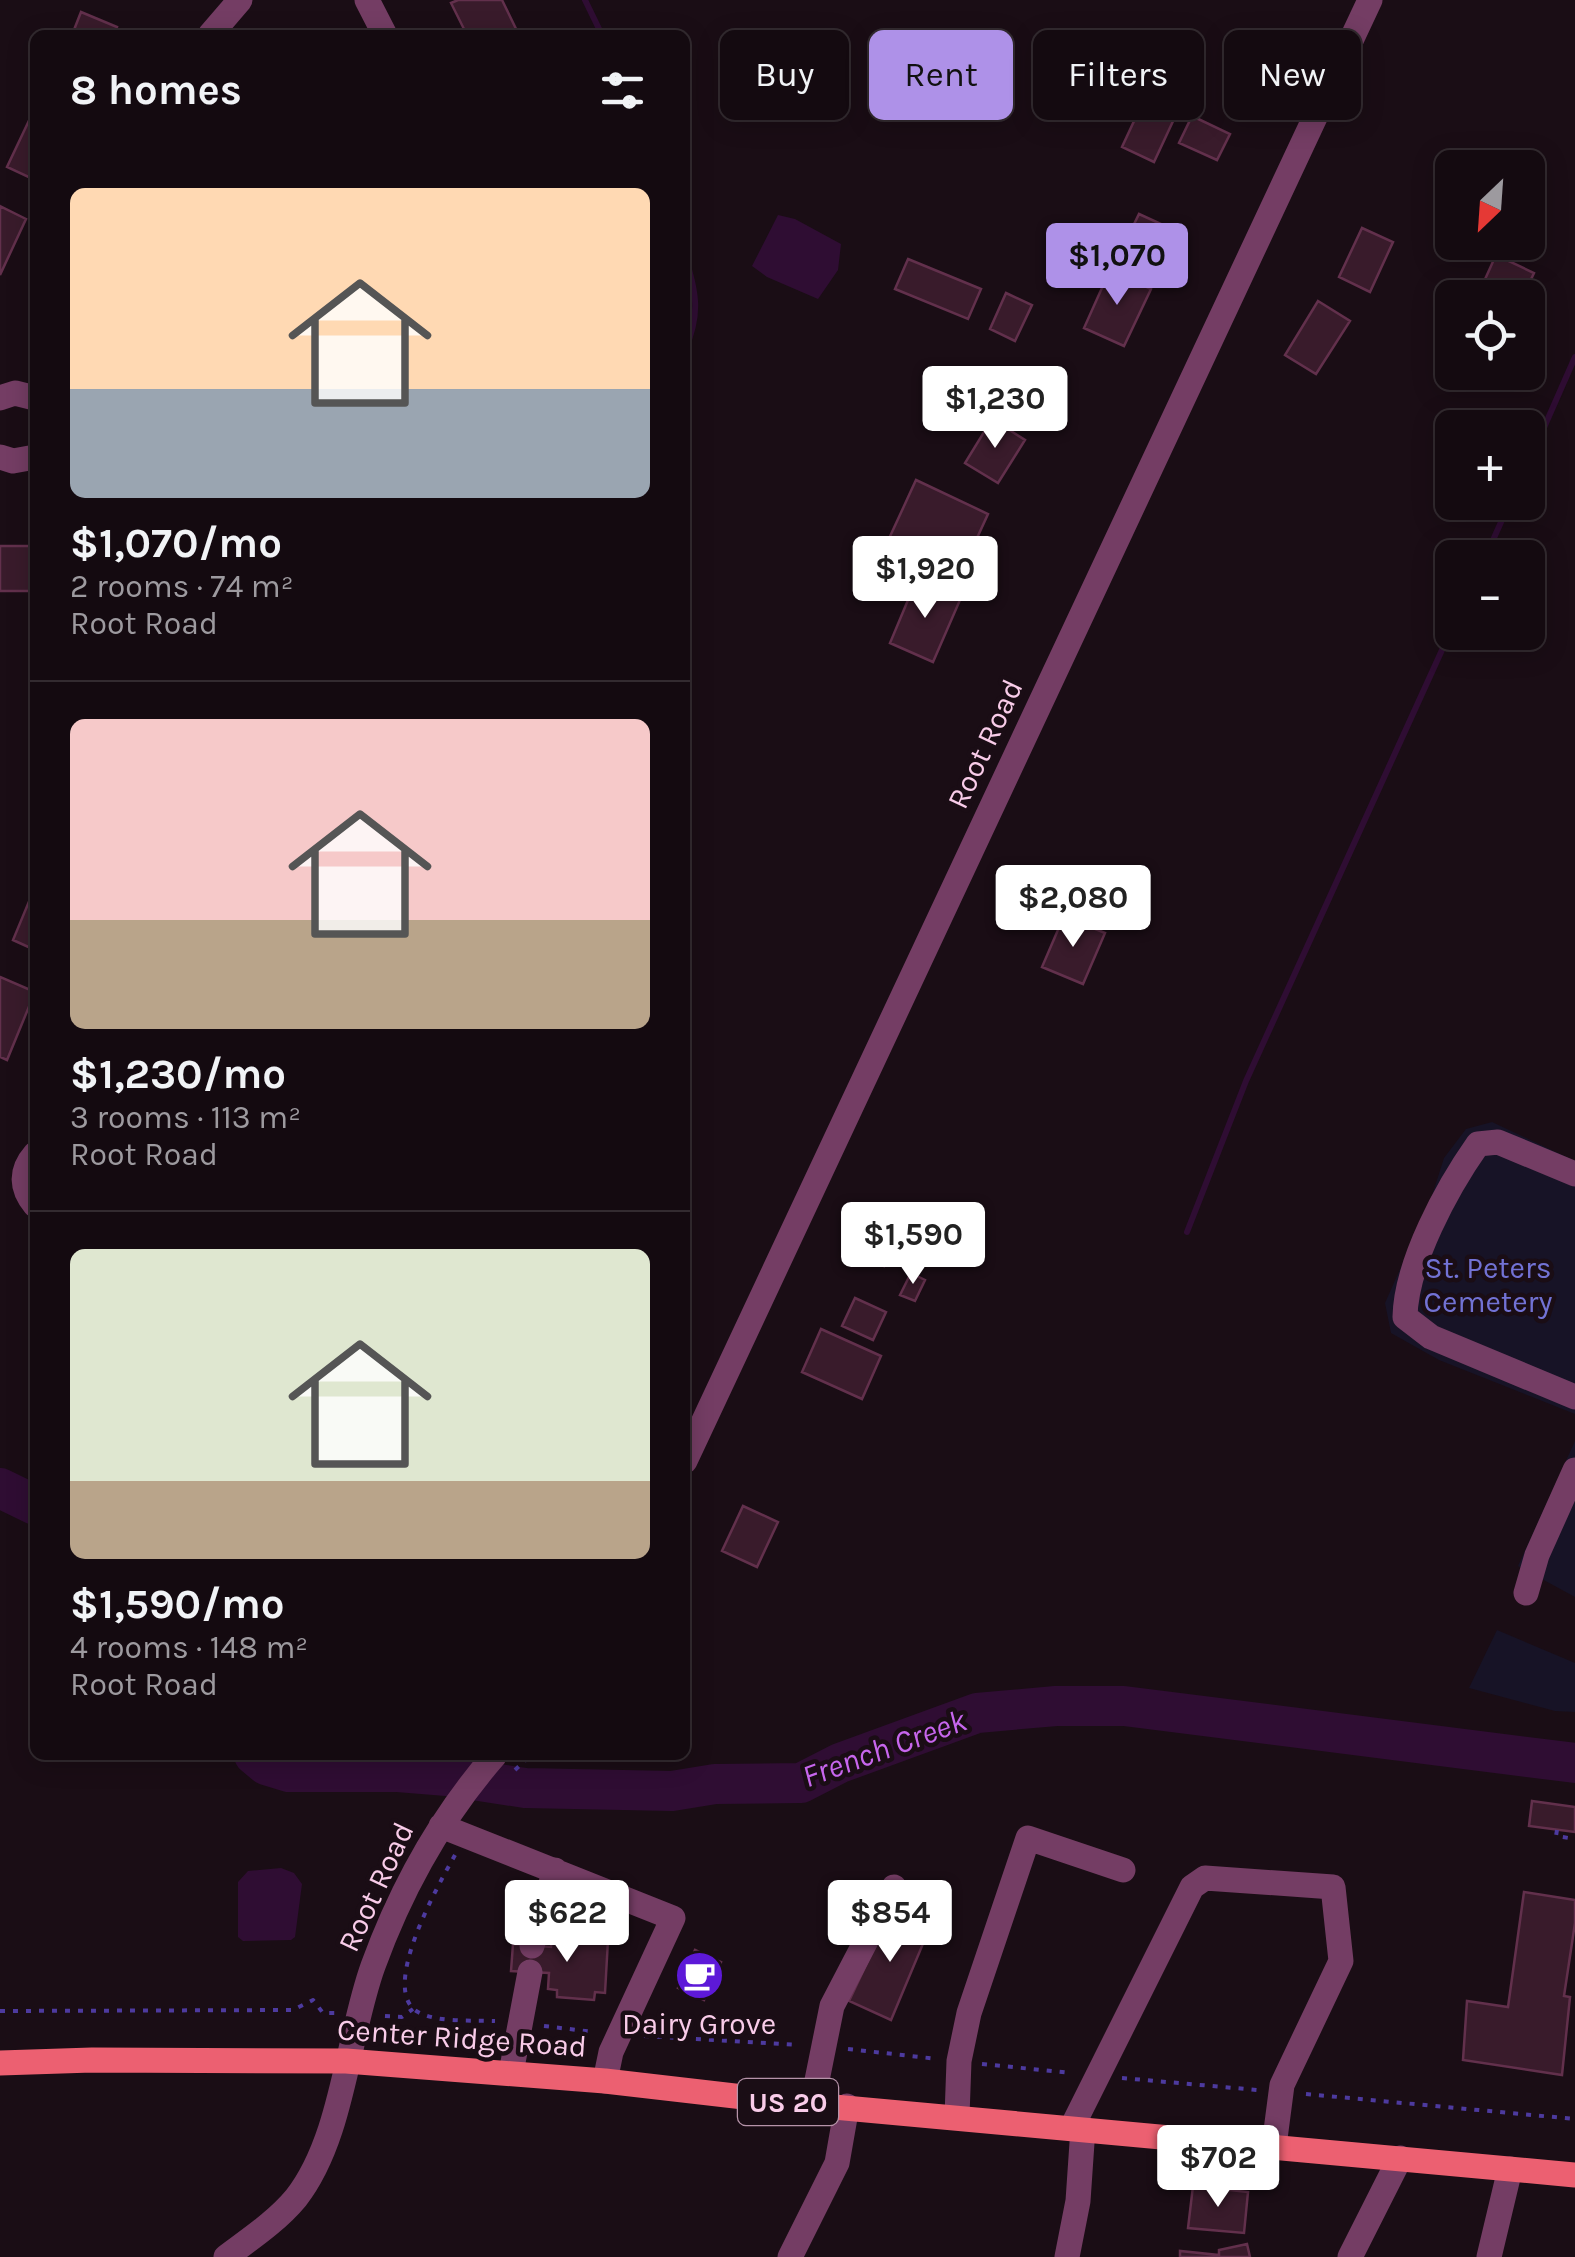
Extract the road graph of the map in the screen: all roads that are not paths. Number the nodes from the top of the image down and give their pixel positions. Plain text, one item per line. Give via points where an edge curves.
1 (240, 0) edge
2 (367, 0) edge
3 (1370, 0) edge
4 (214, 30) edge
5 (382, 30) edge
6 (30, 397) edge
7 (0, 398) edge
8 (0, 457) edge
9 (30, 458) edge
10 (30, 1162) edge
11 (1575, 1174) edge
12 (30, 1198) edge
13 (1575, 1397) edge
14 (690, 1450) edge
15 (1575, 1470) edge
16 (1526, 1593) dead end
17 (501, 1761) edge
18 (441, 1826) junction
19 (555, 1870) junction
20 (1123, 1870) dead end
21 (894, 1887) dead end
22 (346, 2061) junction
23 (0, 2063) edge
24 (511, 2074) junction
25 (605, 2081) junction
26 (812, 2104) junction
27 (847, 2106) junction
28 (957, 2116) junction
29 (1078, 2127) junction
30 (1274, 2146) junction
31 (1400, 2158) junction
32 (1510, 2168) junction
33 (1575, 2174) edge
34 (226, 2257) edge
35 (790, 2257) edge
36 (1068, 2257) edge
37 (1350, 2257) edge
38 (1490, 2257) edge

1 - 4 street
2 - 5 street
3 - 14 street, Root Road
6 - 7 street
8 - 9 street
10 - 12 street via 24,1182
11 - 13 street via 1498,1142 1478,1144 1453,1180 1406,1288 1405,1317 1431,1337
15 - 16 street
17 - 18 street, Root Road via 463,1794
18 - 19 street
18 - 22 street, Root Road via 372,1968
19 - 24 street
19 - 25 street via 673,1918 611,2052
20 - 28 street via 1028,1838 969,2013
21 - 26 street via 832,2006
22 - 23 main road, Center Ridge Road / US 20
22 - 24 main road, Center Ridge Road / US 20
22 - 34 street, Root Road via 312,2172 270,2223
24 - 25 main road, Center Ridge Road / US 20
25 - 26 main road, Center Ridge Road / US 20
26 - 27 main road, Center Ridge Road / US 20
27 - 28 main road, Center Ridge Road / US 20
27 - 35 street via 837,2163
28 - 29 main road, Center Ridge Road / US 20
29 - 30 main road, Center Ridge Road / US 20
29 - 30 street via 1097,2076 1198,1881 1333,1886 1341,1960 1282,2092
29 - 36 street via 1078,2201
30 - 31 main road, Center Ridge Road / US 20
31 - 32 main road, Center Ridge Road / US 20
31 - 37 street
32 - 33 main road, Center Ridge Road / US 20
32 - 38 street

